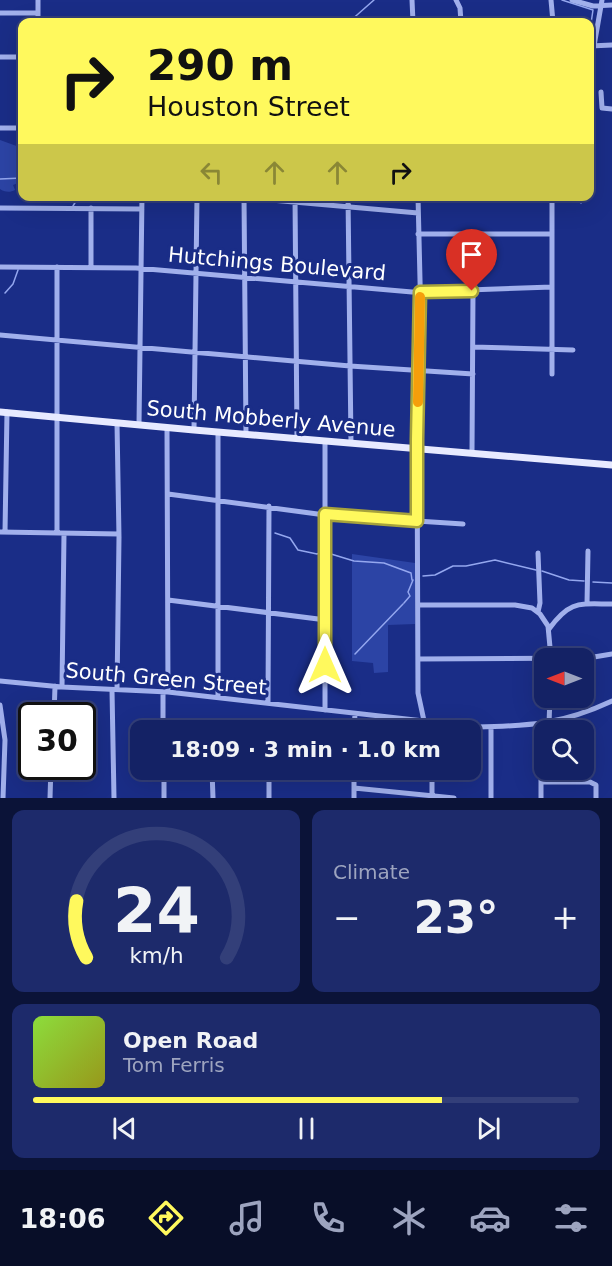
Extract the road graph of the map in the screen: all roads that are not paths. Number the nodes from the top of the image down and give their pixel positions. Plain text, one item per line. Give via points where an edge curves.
1 (38, 0) edge
2 (412, 0) edge
3 (456, 0) edge
4 (551, 0) edge
5 (572, 0) edge
6 (602, 3) edge
7 (612, 5) edge
8 (0, 13) edge
9 (38, 13) junction
10 (38, 18) edge
11 (413, 18) edge
12 (461, 18) edge
13 (553, 18) edge
14 (594, 37) edge
15 (612, 45) edge
16 (594, 46) edge
17 (0, 57) edge
18 (18, 57) edge
19 (602, 92) dead end
20 (612, 109) edge
21 (0, 128) edge
22 (18, 128) edge
23 (142, 201) edge
24 (197, 201) edge
25 (244, 201) edge
26 (295, 201) edge
27 (302, 201) edge
28 (348, 201) edge
29 (417, 201) edge
30 (552, 201) edge
31 (0, 207) edge
32 (90, 208) junction
33 (348, 208) junction
34 (142, 209) junction
35 (418, 213) junction
36 (418, 234) junction
37 (552, 234) junction
38 (0, 267) edge
39 (57, 267) junction
40 (91, 267) junction
41 (141, 268) junction
42 (195, 274) junction
43 (245, 278) junction
44 (296, 283) junction
45 (349, 287) junction
46 (552, 287) junction
47 (472, 291) junction
48 (420, 292) junction
49 (0, 335) edge
50 (57, 341) junction
51 (472, 347) junction
52 (140, 348) junction
53 (552, 350) junction
54 (573, 350) dead end
55 (195, 353) junction
56 (246, 357) junction
57 (296, 362) junction
58 (350, 366) junction
59 (419, 371) junction
60 (473, 374) junction
61 (552, 374) dead end
62 (4, 412) edge
63 (57, 417) junction
64 (117, 423) junction
65 (139, 425) junction
66 (167, 428) junction
67 (194, 430) junction
68 (218, 432) junction
69 (246, 435) junction
70 (297, 439) junction
71 (325, 441) junction
72 (351, 443) junction
73 (417, 448) junction
74 (472, 452) junction
75 (612, 465) edge
76 (168, 494) junction
77 (218, 500) junction
78 (269, 506) junction
79 (325, 514) junction
80 (417, 521) junction
81 (463, 524) dead end
82 (3, 532) edge
83 (57, 533) junction
84 (64, 534) junction
85 (119, 534) junction
86 (588, 551) dead end
87 (538, 553) dead end
88 (168, 600) junction
89 (587, 604) junction
90 (612, 604) edge
91 (418, 605) junction
92 (218, 606) junction
93 (538, 612) junction
94 (269, 613) junction
95 (326, 620) junction
96 (549, 629) junction
97 (550, 648) edge
98 (612, 654) edge
99 (594, 657) edge
100 (534, 658) edge
101 (418, 659) junction
102 (0, 681) edge
103 (55, 686) junction
104 (62, 687) junction
105 (115, 690) junction
106 (165, 692) junction
107 (218, 697) junction
108 (612, 701) edge
109 (54, 702) edge
110 (268, 703) junction
111 (0, 705) edge
112 (325, 710) junction
113 (355, 714) junction
114 (164, 720) edge
115 (355, 720) edge
116 (401, 720) edge
117 (423, 720) edge
118 (560, 720) edge
119 (534, 725) edge
120 (481, 727) edge
121 (491, 728) junction
122 (51, 780) edge
123 (164, 780) edge
124 (212, 780) edge
125 (269, 780) edge
126 (354, 780) edge
127 (432, 780) edge
128 (541, 782) joint
129 (354, 788) junction
130 (432, 797) edge
131 (3, 798) edge
132 (50, 798) edge
133 (114, 798) edge
134 (164, 798) edge
135 (213, 798) edge
136 (269, 798) edge
137 (354, 798) edge
138 (454, 798) edge
139 (491, 798) edge
140 (541, 798) edge
141 (596, 798) edge

1 - 9 street
2 - 11 street
3 - 12 street
4 - 13 street
5 - 6 street
6 - 7 street
6 - 14 street
8 - 9 street
9 - 10 street
15 - 16 street
17 - 18 street
19 - 20 street via 602,108
21 - 22 street
23 - 34 street
24 - 42 street
25 - 43 street
26 - 44 street
27 - 33 street
28 - 33 street
29 - 35 street
30 - 37 street
31 - 32 street
32 - 34 street
32 - 40 street
33 - 35 street
33 - 45 street
34 - 41 street
35 - 36 street
36 - 37 street
36 - 48 street
37 - 46 street
38 - 39 street, Hutchings Boulevard
39 - 40 street, Hutchings Boulevard
39 - 50 street
40 - 41 street, Hutchings Boulevard
41 - 42 street, Hutchings Boulevard
41 - 52 street
42 - 43 street, Hutchings Boulevard
42 - 55 street
43 - 44 street, Hutchings Boulevard
43 - 56 street
44 - 45 street, Hutchings Boulevard
44 - 57 street
45 - 48 street, Hutchings Boulevard
45 - 58 street
46 - 47 street, Hutchings Boulevard
46 - 53 street
47 - 48 street, Hutchings Boulevard
47 - 51 street
48 - 59 street
49 - 50 street
50 - 52 street
50 - 63 street
51 - 53 street
51 - 60 street
52 - 55 street
52 - 65 street
53 - 54 street
53 - 61 street
55 - 56 street
55 - 67 street
56 - 57 street
56 - 69 street
57 - 58 street
57 - 70 street
58 - 59 street
58 - 72 street
59 - 60 street
59 - 73 street
60 - 74 street
62 - 63 main road, South Mobberly Avenue
62 - 82 street
63 - 64 main road, South Mobberly Avenue
63 - 83 street
64 - 65 main road, South Mobberly Avenue
64 - 85 street
65 - 66 main road, South Mobberly Avenue
66 - 67 main road, South Mobberly Avenue
66 - 76 street
67 - 68 main road, South Mobberly Avenue
68 - 69 main road, South Mobberly Avenue
68 - 77 street
69 - 70 main road, South Mobberly Avenue
70 - 71 main road, South Mobberly Avenue
71 - 72 main road, South Mobberly Avenue
71 - 79 street
72 - 73 main road, South Mobberly Avenue
73 - 74 main road, South Mobberly Avenue
73 - 80 street
74 - 75 main road, South Mobberly Avenue
76 - 77 street
76 - 88 street
77 - 78 street
77 - 92 street
78 - 79 street
78 - 94 street
79 - 80 street
79 - 95 street
80 - 81 street
80 - 91 street
82 - 83 street
83 - 84 street
84 - 85 street
84 - 104 street
85 - 105 street
86 - 89 street
87 - 93 street
88 - 92 street
88 - 106 street
89 - 90 street
89 - 96 street via 565,610
91 - 93 street via 521,605
91 - 101 street
92 - 94 street
92 - 107 street
93 - 96 street
94 - 95 street
94 - 110 street
95 - 112 street
96 - 97 street
98 - 99 street
100 - 101 street
101 - 117 street via 418,698
102 - 103 street, South Green Street
103 - 104 street, South Green Street
103 - 109 street
104 - 105 street, South Green Street
105 - 106 street, South Green Street
105 - 133 street
106 - 107 street, South Green Street
106 - 114 street
107 - 110 street, South Green Street
108 - 118 street, South Green Street
110 - 112 street, South Green Street
111 - 131 street via 5,740
112 - 113 street, South Green Street
113 - 115 street
113 - 116 street, South Green Street
119 - 121 street, South Green Street
120 - 121 street, South Green Street
121 - 139 street
122 - 132 street
123 - 134 street
124 - 135 street
125 - 136 street
126 - 129 street
127 - 130 street
128 - 140 street
128 - 141 street via 594,783
129 - 130 street
129 - 137 street
130 - 138 street

